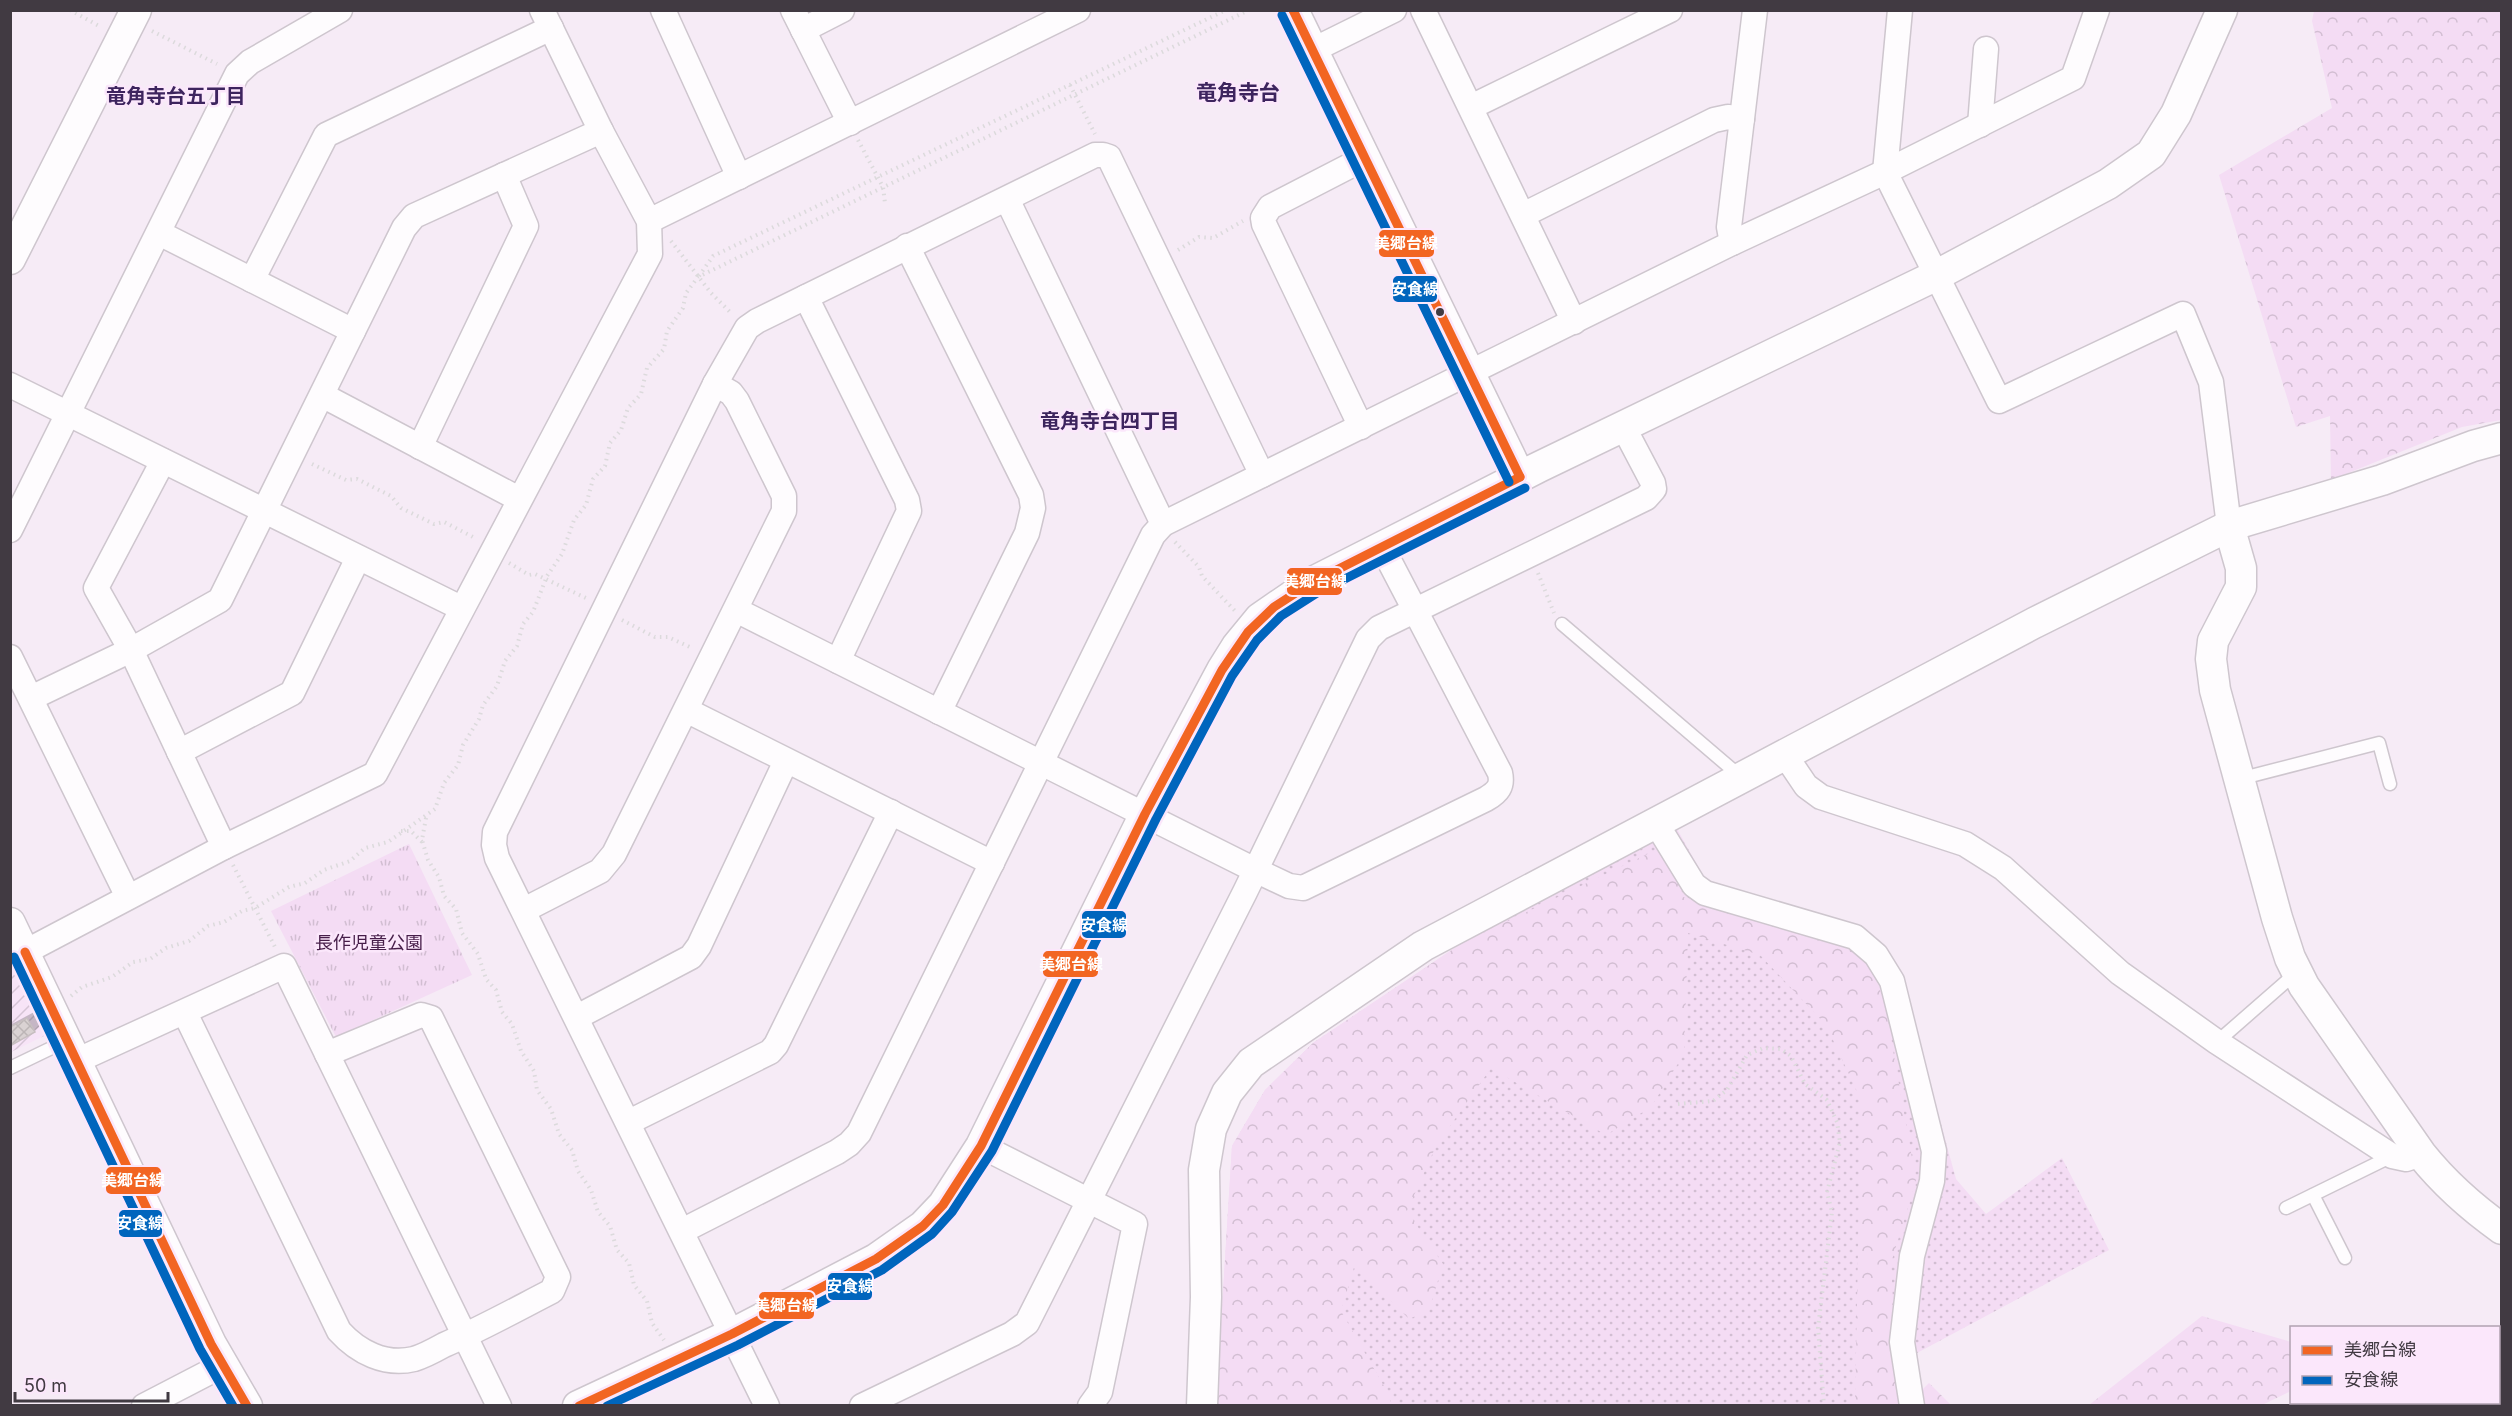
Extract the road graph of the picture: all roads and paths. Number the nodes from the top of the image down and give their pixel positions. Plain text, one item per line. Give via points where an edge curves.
1 (70, 10) edge
2 (340, 10) edge
3 (663, 10) edge
4 (843, 10) edge
5 (1078, 10) edge
6 (1226, 10) edge
7 (1249, 10) edge
8 (1293, 10) edge
9 (1394, 10) edge
10 (1424, 10) edge
11 (1670, 10) edge
12 (1755, 10) edge
13 (1900, 10) edge
14 (2097, 10) edge
15 (2222, 10) edge
16 (140, 18) edge
17 (546, 19) edge
18 (798, 20) edge
19 (110, 31) dead end
20 (1986, 49) dead end
21 (1313, 50) junction
22 (237, 74) junction
23 (1070, 86) junction
24 (1075, 95) junction
25 (1471, 107) junction
26 (1742, 119) junction
27 (850, 123) junction
28 (1980, 125) junction
29 (601, 131) junction
30 (1103, 154) junction
31 (1365, 158) junction
32 (1885, 172) junction
33 (504, 175) junction
34 (739, 177) junction
35 (878, 177) junction
36 (883, 188) junction
37 (1007, 199) junction
38 (885, 203) dead end
39 (1523, 215) junction
40 (1263, 218) junction
41 (658, 229) junction
42 (159, 233) junction
43 (1732, 243) junction
44 (907, 246) junction
45 (10, 259) edge
46 (1159, 261) junction
47 (1935, 276) junction
48 (698, 277) junction
49 (252, 280) junction
50 (806, 297) junction
51 (1574, 322) junction
52 (747, 328) junction
53 (353, 331) junction
54 (1470, 374) junction
55 (715, 384) junction
56 (10, 385) edge
57 (322, 395) junction
58 (67, 413) junction
59 (1360, 427) junction
60 (1624, 428) junction
61 (2502, 438) edge
62 (420, 447) junction
63 (163, 461) junction
64 (1262, 475) junction
65 (1520, 477) junction
66 (519, 500) junction
67 (264, 511) junction
68 (1163, 524) junction
69 (2229, 526) junction
70 (10, 530) edge
71 (1382, 547) junction
72 (358, 558) junction
73 (1534, 565) dead end
74 (461, 609) junction
75 (736, 610) junction
76 (1416, 612) junction
77 (1242, 616) dead end
78 (1559, 621) joint
79 (131, 650) junction
80 (10, 657) edge
81 (838, 661) junction
82 (32, 698) junction
83 (686, 710) junction
84 (939, 712) junction
85 (178, 752) junction
86 (1785, 755) junction
87 (786, 761) junction
88 (1041, 763) junction
89 (1742, 779) junction
90 (2238, 779) junction
91 (2390, 784) dead end
92 (891, 812) junction
93 (1145, 814) junction
94 (426, 818) dead end
95 (1656, 823) junction
96 (400, 831) dead end
97 (424, 845) junction
98 (224, 847) junction
99 (993, 862) junction
100 (1256, 870) junction
101 (128, 897) junction
102 (524, 910) junction
103 (10, 923) edge
104 (25, 952) junction
105 (284, 966) junction
106 (2297, 972) junction
107 (185, 1013) junction
108 (577, 1017) junction
109 (2217, 1042) junction
110 (72, 1051) junction
111 (327, 1054) junction
112 (10, 1068) edge
113 (1678, 1104) dead end
114 (628, 1122) junction
115 (981, 1146) junction
116 (2421, 1154) junction
117 (2392, 1156) junction
118 (2313, 1195) junction
119 (1090, 1201) junction
120 (2286, 1208) dead end
121 (2502, 1229) edge
122 (682, 1231) junction
123 (2344, 1258) dead end
124 (732, 1334) junction
125 (464, 1336) junction
126 (668, 1349) dead end
127 (223, 1365) junction
128 (144, 1406) edge
129 (247, 1406) edge
130 (499, 1406) edge
131 (578, 1406) edge
132 (766, 1406) edge
133 (862, 1406) edge
134 (1090, 1406) edge
135 (1202, 1406) edge
136 (1824, 1406) edge
137 (1912, 1406) edge

1 - 19 path
2 - 22 street via 250,62
3 - 34 street
4 - 18 street
5 - 27 street
6 - 23 path
7 - 24 path
8 - 21 street
9 - 21 street
10 - 25 street
11 - 25 street
12 - 26 street
13 - 32 street
14 - 28 street via 2073,78
15 - 47 street via 2176,114 2151,154 2108,184
16 - 22 path
16 - 45 street
17 - 29 street
17 - 49 street via 326,135
18 - 27 street
20 - 28 street
21 - 31 street
22 - 42 street
23 - 24 path
23 - 35 path
24 - 30 path
24 - 36 path
25 - 39 street
26 - 39 street via 1714,120
26 - 43 street via 1729,227
27 - 34 street
27 - 35 path
28 - 32 street
29 - 33 street
29 - 41 street
30 - 37 street
30 - 46 street via 1109,157
31 - 40 street via 1270,207
31 - 54 street
32 - 43 street
32 - 47 street
33 - 53 street via 414,216 404,228
33 - 62 street via 526,226
34 - 41 street
35 - 36 path
35 - 48 path via 712,256
36 - 38 path
36 - 48 path
37 - 44 street
37 - 68 street
39 - 51 street
40 - 46 path via 1246,219 1212,238 1198,237
40 - 59 street
41 - 48 path
41 - 66 street via 650,254
42 - 49 street
42 - 58 street
43 - 51 street
44 - 50 street
44 - 84 street via 1031,495 1033,508 1027,533
46 - 64 street
47 - 60 street
47 - 69 street via 2000,401 2183,314 2211,382
48 - 52 path
49 - 53 street
50 - 52 street
50 - 81 street via 909,511
51 - 54 street
52 - 55 street
53 - 57 street
54 - 59 street
54 - 65 street
55 - 75 street via 737,401 785,503
55 - 102 street via 495,832 497,858
56 - 58 street
57 - 62 street
57 - 67 street
58 - 63 street
58 - 70 street
59 - 64 street
60 - 65 street
60 - 76 street via 1653,483 1654,489 1646,498
61 - 69 street via 2382,480
62 - 66 street
63 - 67 street
63 - 79 street via 96,588
64 - 68 street
65 - 71 street
66 - 74 street
67 - 72 street
67 - 79 street via 220,600
68 - 77 path via 1202,576
68 - 88 street via 1153,535
69 - 86 street via 2034,623
69 - 90 street via 2241,568 2241,587 2213,641 2211,659
71 - 76 street
71 - 93 street via 1290,596 1260,618 1222,670
72 - 74 street
72 - 85 street via 292,693
73 - 78 path
74 - 98 street via 375,774
75 - 81 street
75 - 83 street
76 - 100 street via 1379,628 1368,639
76 - 100 street via 1500,773 1499,789 1486,799 1304,888 1288,886
78 - 89 lane
79 - 82 street
79 - 85 street
80 - 82 street
81 - 84 street
82 - 101 street
83 - 87 street
83 - 102 street via 607,864
84 - 88 street
85 - 98 street
86 - 89 street
86 - 109 street via 1806,786 1821,797 1965,844 2003,868 2120,973
87 - 92 street
87 - 108 street via 692,957
88 - 93 street
88 - 99 street
89 - 95 street
90 - 91 lane via 2379,743
90 - 106 street via 2277,918
92 - 99 street
92 - 114 street via 776,1045 770,1052
93 - 100 street
93 - 115 street
94 - 97 path
95 - 135 street via 1423,946 1251,1063 1227,1093 1211,1129 1204,1170 1206,1297
95 - 137 street via 1694,885 1705,893 1855,937 1876,955 1892,981 1934,1151 1932,1181 1912,1256 1902,1342
96 - 97 path via 411,831
97 - 126 path via 444,896 456,909 462,933 478,954 486,979 498,995 502,1012 534,1071 537,1090 551,1109 559,1134 572,1150 578,1171 591,1190 598,1212 610,1226 617,1250 629,1263 634,1285 647,1301 652,1323
98 - 101 street
98 - 105 path
99 - 122 street via 859,1133 837,1152
100 - 119 street
101 - 104 street
102 - 108 street
103 - 104 street
104 - 110 street
105 - 107 street
105 - 111 street
106 - 109 lane
106 - 116 street
107 - 110 street
107 - 125 street via 339,1331 366,1354 392,1360 414,1359
108 - 114 street
109 - 117 street
110 - 112 lane
110 - 127 street
111 - 125 street
111 - 125 street via 421,1015 431,1018 558,1277 552,1291
113 - 136 path via 1713,1101 1727,1090 1747,1054 1763,1048 1781,1049 1791,1056 1805,1084 1827,1100 1837,1122 1840,1142 1827,1192 1832,1212 1818,1328
114 - 122 street
115 - 119 street
115 - 124 street via 943,1205 914,1233 876,1259
116 - 117 street via 2406,1159
116 - 121 street via 2440,1178
117 - 118 lane
118 - 120 lane
118 - 123 lane
119 - 133 street via 1027,1323 1012,1334
119 - 134 street via 1135,1224 1100,1392
122 - 124 street
124 - 131 street
124 - 132 street
125 - 130 street
127 - 128 street
127 - 129 street

